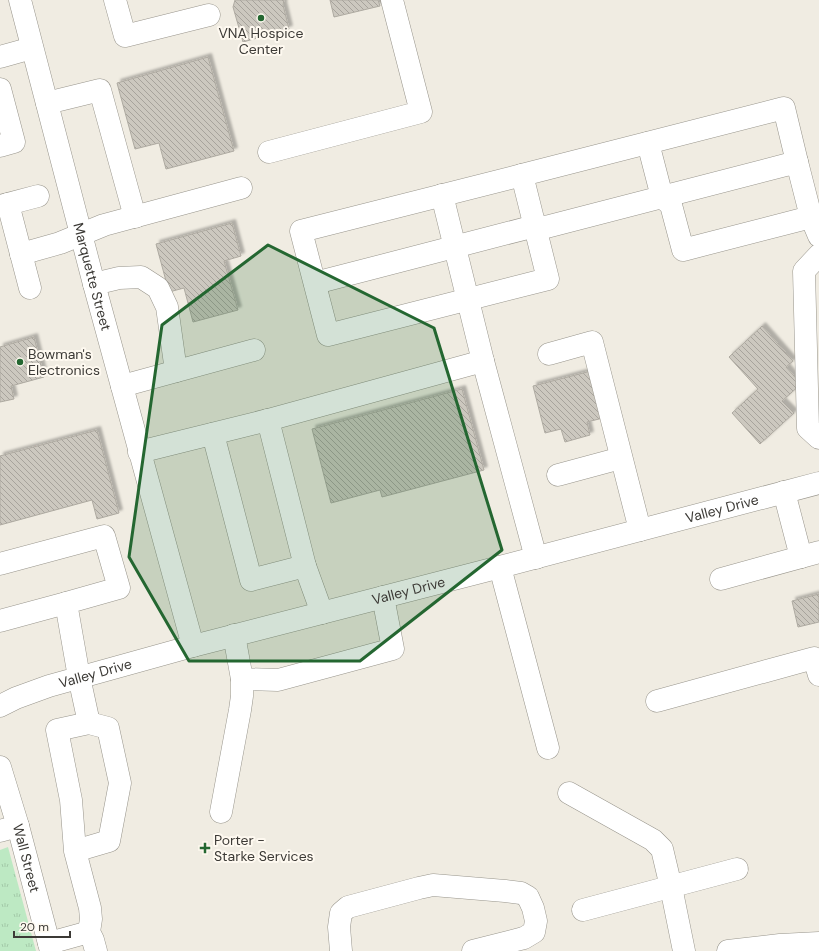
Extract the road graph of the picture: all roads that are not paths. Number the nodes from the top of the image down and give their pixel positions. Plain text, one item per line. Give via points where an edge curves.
1 (20, 0) edge
2 (115, 0) edge
3 (392, 0) edge
4 (209, 15) dead end
5 (32, 48) junction
6 (0, 57) edge
7 (0, 89) edge
8 (47, 103) junction
9 (648, 143) junction
10 (0, 146) edge
11 (269, 152) dead end
12 (797, 162) junction
13 (522, 174) junction
14 (241, 188) dead end
15 (442, 195) junction
16 (38, 196) dead end
17 (662, 198) junction
18 (4, 205) edge
19 (135, 217) junction
20 (535, 226) junction
21 (815, 226) edge
22 (81, 235) junction
23 (454, 247) junction
24 (21, 254) junction
25 (819, 255) edge
26 (315, 283) junction
27 (94, 284) junction
28 (30, 288) dead end
29 (467, 299) junction
30 (254, 350) dead end
31 (549, 354) dead end
32 (483, 361) junction
33 (176, 371) junction
34 (122, 386) junction
35 (268, 420) junction
36 (213, 434) junction
37 (819, 438) edge
38 (139, 452) junction
39 (621, 458) junction
40 (558, 475) dead end
41 (819, 483) edge
42 (784, 492) junction
43 (640, 530) junction
44 (810, 554) edge
45 (536, 558) junction
46 (0, 564) edge
47 (305, 566) junction
48 (500, 567) junction
49 (720, 579) dead end
50 (383, 596) junction
51 (66, 603) junction
52 (322, 613) junction
53 (0, 620) edge
54 (234, 635) junction
55 (192, 646) junction
56 (817, 663) edge
57 (79, 678) junction
58 (242, 679) junction
59 (657, 701) dead end
60 (0, 706) edge
61 (89, 723) junction
62 (548, 748) dead end
63 (0, 767) edge
64 (569, 793) dead end
65 (221, 812) dead end
66 (9, 828) edge
67 (75, 851) junction
68 (737, 869) dead end
69 (671, 887) junction
70 (583, 910) dead end
71 (93, 941) edge
72 (819, 943) edge
73 (50, 947) edge
74 (341, 951) edge
75 (473, 951) edge
76 (684, 951) edge
77 (728, 951) edge

1 - 5 street, Marquette Street
2 - 4 street via 125,36
3 - 11 street via 421,112
5 - 6 street
5 - 8 street, Marquette Street
7 - 10 street via 14,142
8 - 19 street via 100,90
8 - 22 street, Marquette Street
9 - 12 street via 784,108
9 - 13 street
9 - 17 street
12 - 17 street
12 - 21 street
13 - 15 street
13 - 20 street
14 - 19 street
15 - 23 street
15 - 26 street via 301,231
16 - 18 street
17 - 20 street via 546,227
17 - 21 street via 671,205 683,250
18 - 24 street
19 - 22 street via 104,225
20 - 23 street
20 - 29 street via 548,279
22 - 24 street via 60,244
22 - 27 street, Marquette Street
23 - 26 street
23 - 29 street
24 - 28 street
25 - 37 street via 804,271 808,428
26 - 29 street via 328,335
27 - 33 street via 119,278 141,277 158,288 167,307
27 - 34 street, Marquette Street
29 - 32 street
30 - 33 street
31 - 39 street via 592,342
32 - 35 street
32 - 45 street
33 - 34 street
34 - 38 street, Marquette Street
35 - 36 street
35 - 47 street
36 - 38 street
36 - 47 street via 251,580
38 - 55 street, Marquette Street
39 - 40 street
39 - 43 street
41 - 42 street, Valley Drive
42 - 43 street, Valley Drive
42 - 44 street
43 - 45 street, Valley Drive
44 - 49 street
45 - 48 street, Valley Drive
46 - 51 street via 104,536 119,588
47 - 52 street
48 - 50 street, Valley Drive
48 - 62 street
50 - 52 street, Valley Drive
50 - 58 street via 394,649 278,680
51 - 53 street
51 - 57 street
52 - 54 street, Valley Drive
54 - 55 street, Valley Drive
54 - 58 street
55 - 57 street, Valley Drive
56 - 59 street
57 - 60 street, Valley Drive via 49,686
57 - 61 street
58 - 65 street via 240,710
61 - 67 street via 57,730 71,800
61 - 67 street via 108,728 120,783 109,841
63 - 66 street, Wall Street
64 - 69 street via 653,840 662,849
66 - 73 street, Wall Street
67 - 71 street via 90,908
68 - 69 street
69 - 70 street
69 - 76 street
71 - 73 street
72 - 77 street
74 - 75 street via 341,913 348,907 433,886 505,891 521,893 528,897 536,921 534,932 524,938

